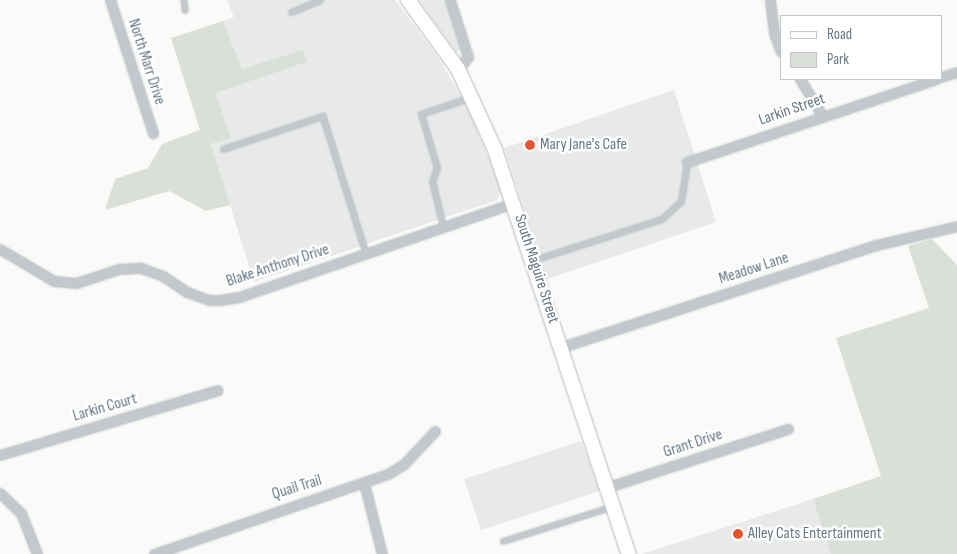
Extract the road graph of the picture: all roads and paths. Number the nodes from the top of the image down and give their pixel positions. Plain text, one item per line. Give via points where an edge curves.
1 (110, 0) edge
2 (184, 0) edge
3 (320, 0) edge
4 (408, 0) edge
5 (450, 0) edge
6 (770, 0) edge
7 (185, 10) dead end
8 (291, 12) dead end
9 (780, 49) edge
10 (458, 69) junction
11 (957, 72) edge
12 (942, 77) edge
13 (801, 80) edge
14 (933, 80) edge
15 (473, 96) junction
16 (822, 115) junction
17 (153, 132) dead end
18 (223, 150) dead end
19 (687, 162) joint
20 (514, 203) junction
21 (957, 226) edge
22 (443, 227) junction
23 (0, 249) edge
24 (366, 253) junction
25 (532, 261) junction
26 (562, 347) junction
27 (218, 390) dead end
28 (788, 429) dead end
29 (435, 431) dead end
30 (0, 455) edge
31 (364, 483) junction
32 (608, 487) junction
33 (0, 493) edge
34 (614, 506) junction
35 (503, 541) dead end
36 (37, 554) edge
37 (154, 554) edge
38 (382, 554) edge
39 (629, 554) edge

1 - 17 street, North Marr Drive
2 - 7 lane
3 - 8 lane
4 - 10 main road, South Maguire Street
5 - 10 street via 468,57
6 - 9 street
10 - 15 main road, South Maguire Street
11 - 12 street
13 - 16 street
14 - 16 street, Larkin Street
15 - 20 main road, South Maguire Street
15 - 22 lane via 421,114 437,168 432,181
16 - 19 street, Larkin Street
18 - 24 lane via 323,116
19 - 25 lane via 681,201 662,219
20 - 22 street, Blake Anthony Drive
20 - 25 main road, South Maguire Street
21 - 26 street, Meadow Lane via 876,245
22 - 24 street, Blake Anthony Drive
23 - 24 street, Blake Anthony Drive via 54,281 76,283 119,269 141,268 210,300 239,297
25 - 26 main road, South Maguire Street
26 - 32 main road, South Maguire Street
27 - 30 street, Larkin Court
28 - 32 street, Grant Drive
29 - 31 street, Quail Trail via 404,464
31 - 37 street, Quail Trail via 248,519
31 - 38 street
32 - 34 main road, South Maguire Street
33 - 36 street via 21,513
34 - 35 lane
34 - 39 main road, South Maguire Street

